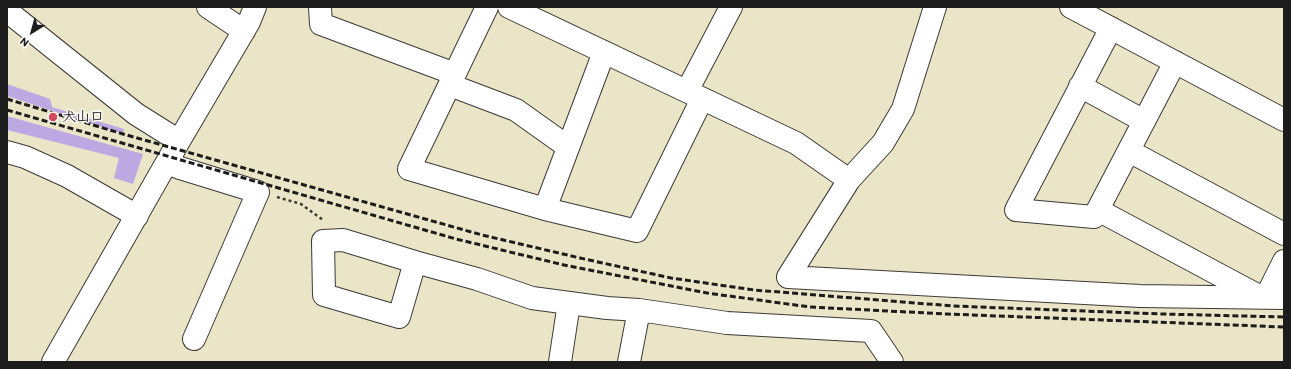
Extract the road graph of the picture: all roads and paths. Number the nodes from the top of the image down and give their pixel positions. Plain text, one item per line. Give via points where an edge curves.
1 (208, 7) edge
2 (255, 7) edge
3 (320, 7) edge
4 (487, 7) edge
5 (509, 7) edge
6 (731, 7) edge
7 (935, 7) edge
8 (1071, 7) edge
9 (7, 11) edge
10 (1110, 28) junction
11 (244, 31) junction
12 (604, 52) junction
13 (1175, 62) junction
14 (452, 79) junction
15 (1080, 86) junction
16 (695, 95) junction
17 (1284, 120) edge
18 (1144, 121) junction
19 (179, 141) junction
20 (568, 147) junction
21 (1129, 151) junction
22 (7, 152) edge
23 (167, 163) junction
24 (849, 180) junction
25 (258, 192) junction
26 (545, 208) junction
27 (1098, 210) junction
28 (137, 216) junction
29 (325, 222) dead end
30 (1284, 234) edge
31 (1284, 261) edge
32 (415, 262) junction
33 (1270, 297) edge
34 (569, 303) junction
35 (639, 310) junction
36 (194, 339) dead end
37 (54, 362) edge
38 (560, 362) edge
39 (629, 362) edge
40 (892, 362) edge

1 - 11 street
2 - 11 street
3 - 14 street via 321,24
4 - 14 street
5 - 12 street
6 - 16 street
7 - 24 street via 903,109 883,143
8 - 10 street
9 - 19 street via 136,114
10 - 13 street
10 - 15 street
11 - 19 street
12 - 16 street
12 - 20 street
13 - 17 street
13 - 18 street
14 - 20 street via 516,110
14 - 26 street via 409,169
15 - 18 street
15 - 27 street via 1016,210 1094,217
16 - 24 street via 796,143
16 - 26 street via 637,231
18 - 21 street
19 - 23 street
20 - 26 street
21 - 27 street
21 - 30 street
22 - 28 street via 24,156 67,176
23 - 25 street
23 - 28 street
24 - 33 street via 788,277 1140,296
25 - 29 path via 301,204
25 - 36 street
27 - 33 street
28 - 37 street
31 - 33 street
32 - 32 street via 399,318 324,295 323,240 343,240
32 - 34 street via 532,298
34 - 35 street
34 - 38 street
35 - 39 street
35 - 40 street via 727,323 871,331

